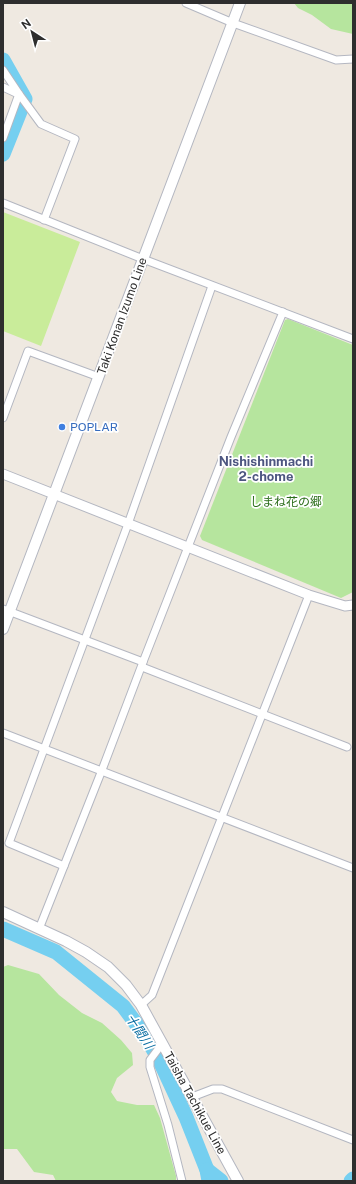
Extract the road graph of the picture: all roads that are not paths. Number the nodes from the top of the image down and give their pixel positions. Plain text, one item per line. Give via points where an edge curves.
1 (186, 3) edge
2 (240, 3) edge
3 (233, 23) junction
4 (353, 59) edge
5 (3, 70) edge
6 (3, 87) edge
7 (18, 94) junction
8 (3, 138) edge
9 (3, 203) edge
10 (44, 220) junction
11 (143, 259) junction
12 (212, 286) junction
13 (283, 312) junction
14 (353, 339) edge
15 (99, 377) junction
16 (3, 418) edge
17 (3, 474) edge
18 (54, 495) junction
19 (128, 524) junction
20 (189, 547) junction
21 (309, 595) junction
22 (353, 605) edge
23 (6, 610) edge
24 (3, 630) edge
25 (85, 640) junction
26 (142, 665) junction
27 (262, 714) junction
28 (3, 733) edge
29 (347, 747) dead end
30 (44, 748) junction
31 (102, 770) junction
32 (221, 818) junction
33 (64, 866) junction
34 (353, 868) edge
35 (3, 912) edge
36 (39, 928) junction
37 (141, 1005) junction
38 (162, 1044) junction
39 (192, 1098) junction
40 (353, 1140) edge
41 (182, 1181) edge
42 (238, 1181) edge

1 - 3 street
2 - 3 main road, Taki Konan Izumo Line
3 - 4 street via 336,60
3 - 11 main road, Taki Konan Izumo Line
5 - 7 street
6 - 7 street
7 - 8 street
7 - 10 street via 41,124 75,139
9 - 10 street
10 - 11 street
11 - 12 street
11 - 15 main road, Taki Konan Izumo Line
12 - 13 street
12 - 19 street
13 - 14 street
13 - 20 street
15 - 16 street via 28,350
15 - 18 main road, Taki Konan Izumo Line
17 - 18 street
18 - 19 street
18 - 23 main road, Taki Konan Izumo Line
19 - 20 street
19 - 25 street
20 - 21 street
20 - 26 street
21 - 22 street via 345,606
21 - 27 street
23 - 24 main road, Taki Konan Izumo Line
23 - 25 street
25 - 26 street
25 - 30 street
26 - 27 street
26 - 31 street
27 - 29 street
27 - 32 street
28 - 30 street
30 - 31 street
30 - 33 street via 9,843
31 - 32 street
31 - 33 street
32 - 34 street
32 - 37 street via 152,995
33 - 36 street
35 - 36 main road, Taisha Tachikue Line
36 - 37 main road, Taisha Tachikue Line via 86,952 108,967
37 - 38 main road, Taisha Tachikue Line
38 - 39 main road, Taisha Tachikue Line
38 - 41 street via 150,1060 150,1067
39 - 40 street via 213,1089 222,1089
39 - 42 main road, Taisha Tachikue Line

